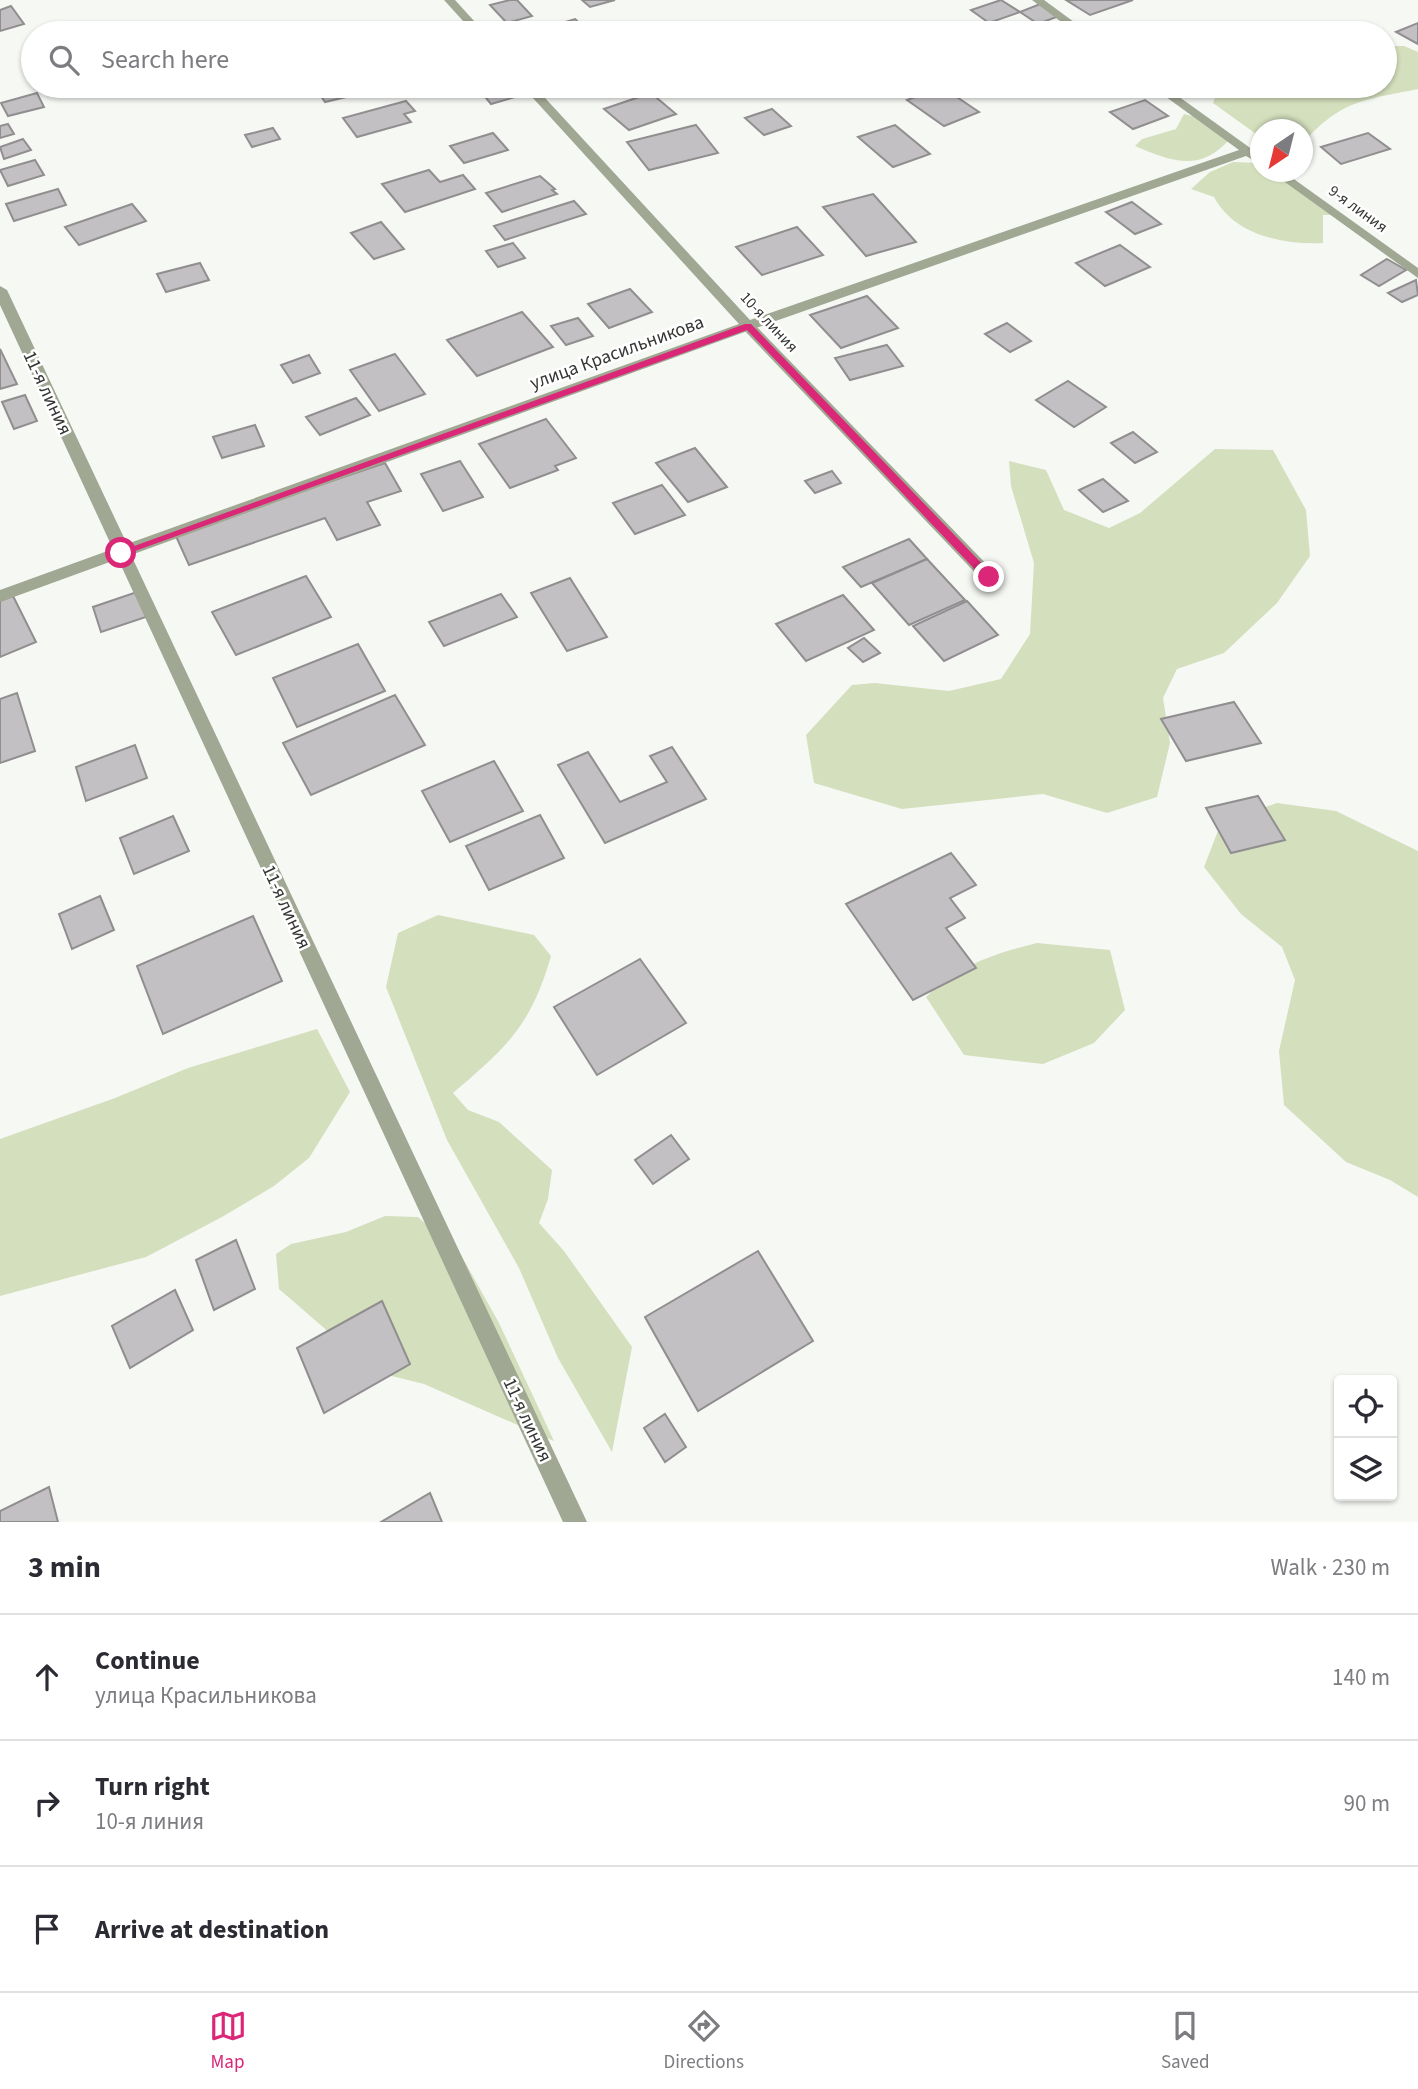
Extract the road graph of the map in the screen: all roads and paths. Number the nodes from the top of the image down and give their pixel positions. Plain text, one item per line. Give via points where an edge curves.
1 (449, 0) edge
2 (1037, 0) edge
3 (469, 21) edge
4 (1066, 21) edge
5 (539, 98) edge
6 (1174, 98) edge
7 (1250, 151) edge
8 (1250, 157) edge
9 (1291, 182) edge
10 (1418, 274) edge
11 (0, 290) edge
12 (748, 326) junction
13 (121, 553) junction
14 (989, 577) dead end
15 (0, 596) edge
16 (575, 1522) edge

1 - 3 street
2 - 4 street
5 - 12 street, 10-я линия
6 - 7 street
8 - 12 street, улица Красильникова
9 - 10 street, 9-я линия
11 - 13 street, 11-я линия
12 - 13 street, улица Красильникова
12 - 14 street, 10-я линия
13 - 15 street, улица Красильникова
13 - 16 street, 11-я линия

